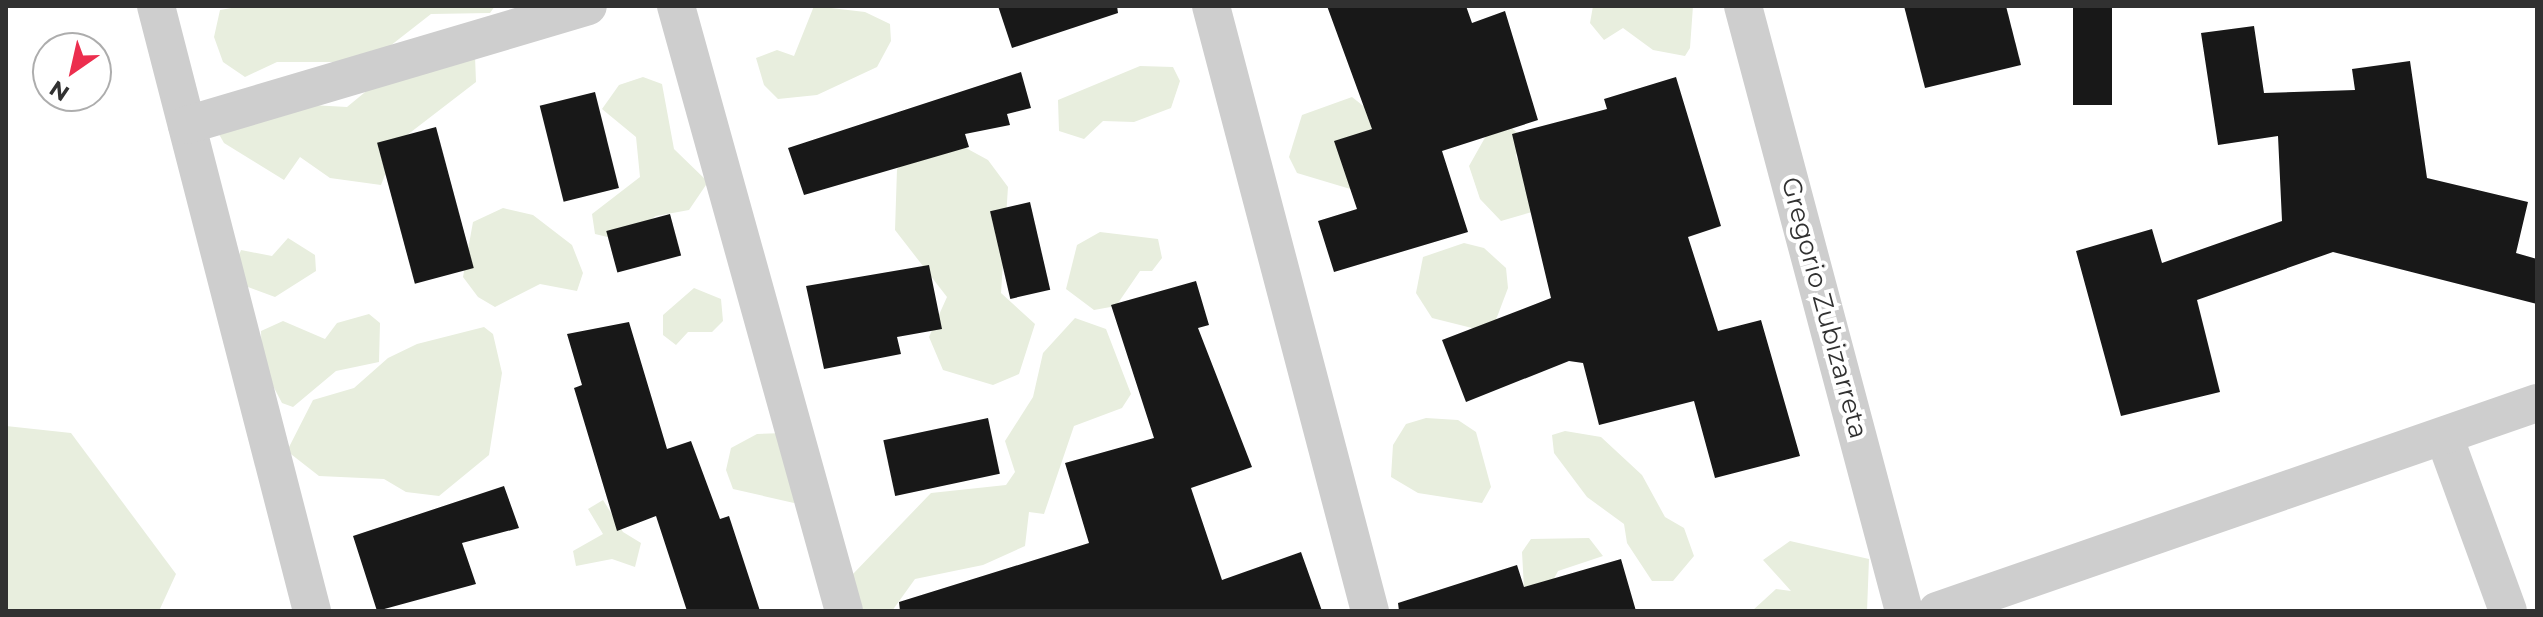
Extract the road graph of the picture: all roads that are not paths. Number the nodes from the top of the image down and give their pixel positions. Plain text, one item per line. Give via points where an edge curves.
1 (156, 6) edge
2 (588, 6) edge
3 (676, 6) edge
4 (1211, 6) edge
5 (1743, 6) edge
6 (187, 125) junction
7 (2537, 403) edge
8 (2444, 436) junction
9 (312, 611) edge
10 (844, 611) edge
11 (1370, 611) edge
12 (1904, 611) edge
13 (1937, 611) edge
14 (2508, 611) edge

1 - 6 street
2 - 6 street
3 - 10 street
4 - 11 street
5 - 12 street, Gregorio Zubizarreta
6 - 9 street
7 - 8 street
8 - 13 street
8 - 14 street

